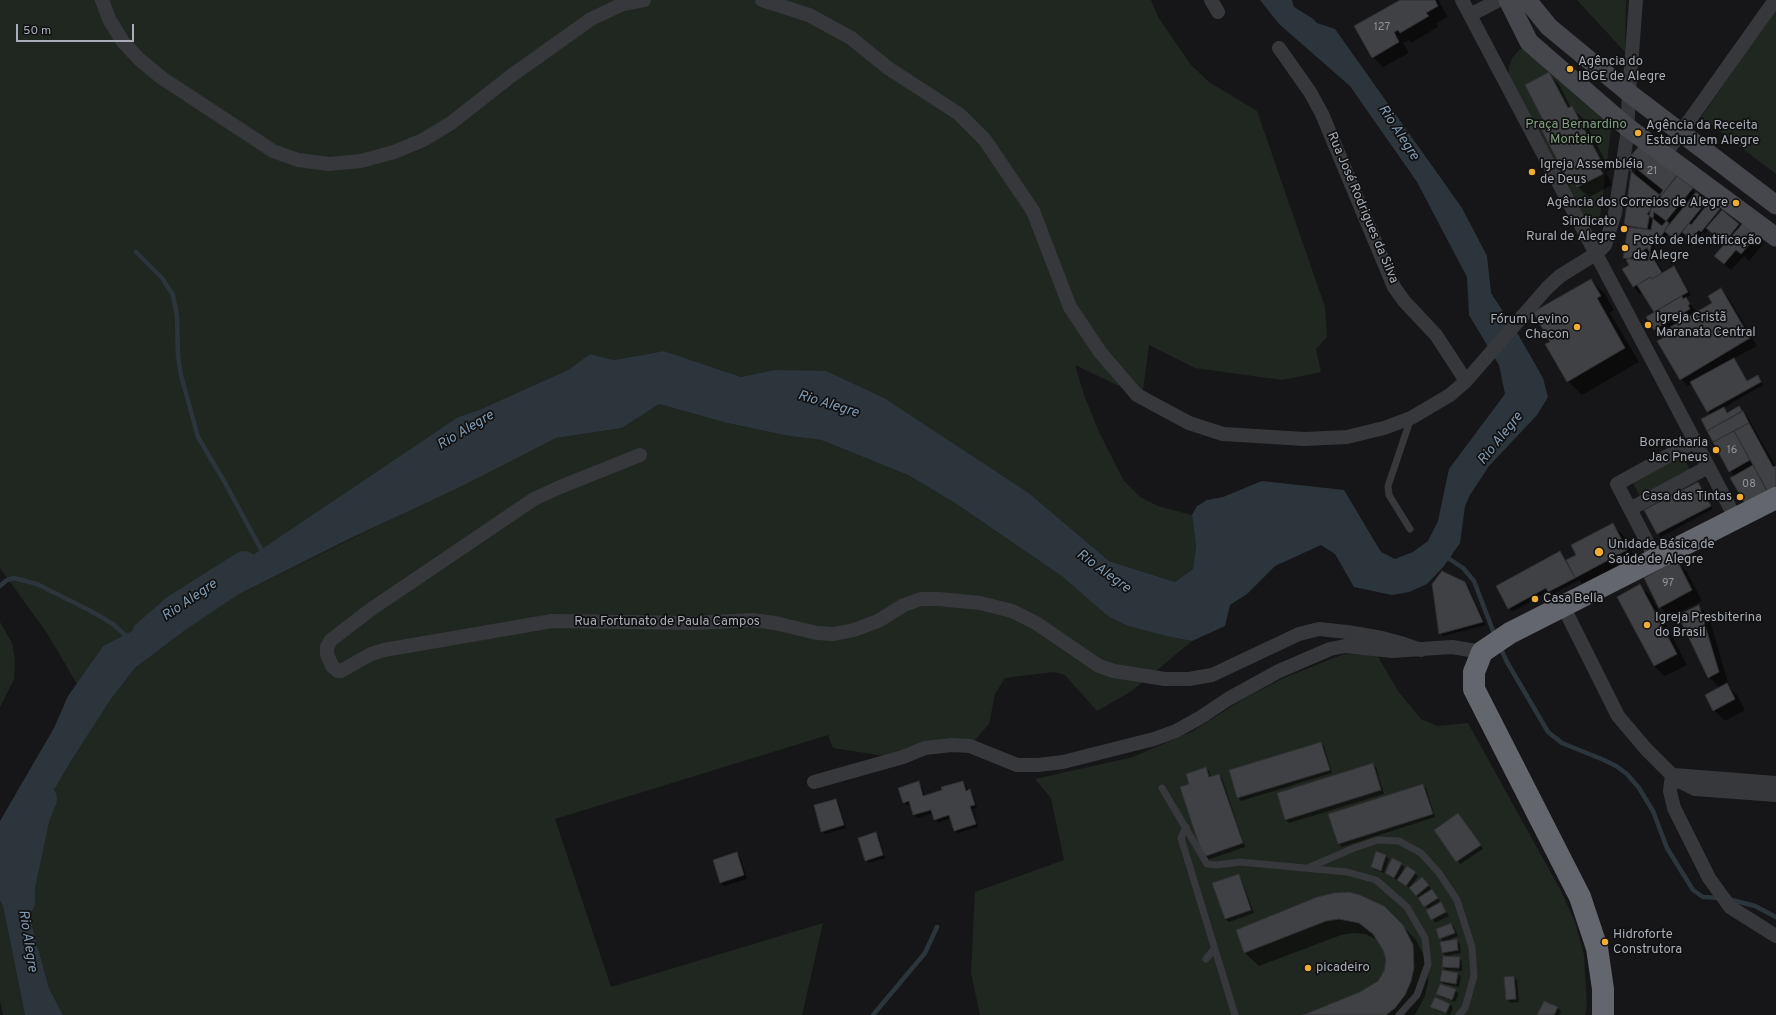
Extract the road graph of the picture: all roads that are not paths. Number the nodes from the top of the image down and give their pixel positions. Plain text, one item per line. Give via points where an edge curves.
1 (102, 0) edge
2 (644, 0) edge
3 (762, 0) edge
4 (1462, 0) edge
5 (1498, 0) edge
6 (1508, 0) edge
7 (1527, 0) edge
8 (1636, 0) edge
9 (1775, 0) edge
10 (1470, 15) junction
11 (1279, 48) dead end
12 (1629, 93) junction
13 (1627, 127) junction
14 (1681, 133) junction
15 (1664, 156) junction
16 (1776, 205) edge
17 (1776, 237) edge
18 (1596, 253) junction
19 (1466, 381) junction
20 (1411, 418) junction
21 (1695, 441) junction
22 (640, 455) dead end
23 (1708, 467) junction
24 (1776, 498) edge
25 (1630, 509) junction
26 (1736, 519) junction
27 (1410, 529) dead end
28 (1656, 559) junction
29 (1563, 606) junction
30 (1494, 643) junction
31 (1421, 650) junction
32 (1672, 775) junction
33 (814, 782) dead end
34 (1776, 783) edge
35 (1162, 788) dead end
36 (1776, 795) edge
37 (1186, 828) junction
38 (1309, 868) junction
39 (1776, 936) edge
40 (1214, 949) junction
41 (1206, 959) dead end
42 (1235, 1015) edge
43 (1399, 1015) edge
44 (1459, 1015) edge
45 (1603, 1015) edge

1 - 2 street via 109,19 123,42 162,78 272,151 298,160 329,164 360,161 394,152 423,140 451,123 510,76 591,19 623,4
3 - 20 street via 809,14 851,38 888,68 959,114 985,140 1033,211 1070,307 1100,352 1137,395 1189,423 1223,434 1304,439 1347,437
4 - 10 street
5 - 10 street
6 - 13 main road via 1529,42
7 - 12 main road via 1549,27
8 - 12 street
9 - 14 street
10 - 18 street
11 - 19 street, Rua José Rodrigues da Silva via 1322,114 1394,287 1436,335
12 - 13 street
12 - 14 main road
13 - 15 main road
13 - 18 street via 1615,213 1605,245
14 - 15 street
14 - 16 main road
15 - 17 main road
18 - 19 street via 1560,276 1547,288
18 - 21 street
19 - 20 street via 1450,395
20 - 27 lane via 1388,486 1389,495
21 - 23 street
21 - 25 street via 1616,484
22 - 31 street, Rua Fortunato de Paula Campos via 534,499 370,610 330,640 327,654 334,669 341,671 371,654 384,650 552,622 695,623 752,620 834,634 878,621 904,605 921,599 980,603 1012,611 1036,623 1099,666 1165,679 1189,680 1212,675 1299,634 1319,629 1382,638
23 - 25 street
23 - 26 street
24 - 26 highway
25 - 28 street
26 - 28 highway
28 - 29 highway
29 - 30 highway
29 - 32 street via 1618,716
30 - 31 street, Rua Fortunato de Paula Campos
30 - 45 highway via 1474,672 1474,689 1580,897 1597,948 1603,989
31 - 33 street via 1345,646 1330,649 1252,684 1176,731 1063,762 1018,765 970,746 952,745 925,748 903,757
32 - 34 street
32 - 36 street via 1680,782 1695,788
32 - 39 street via 1670,791 1674,808 1709,878 1730,907
35 - 37 lane
37 - 38 lane via 1207,864 1240,862
37 - 40 lane via 1181,838
38 - 43 lane via 1347,872 1376,880 1407,907 1425,938 1428,964 1417,996
38 - 44 lane via 1378,840 1399,841 1421,853 1439,873 1457,900 1472,947 1474,976 1465,1008
40 - 41 lane
40 - 42 lane

